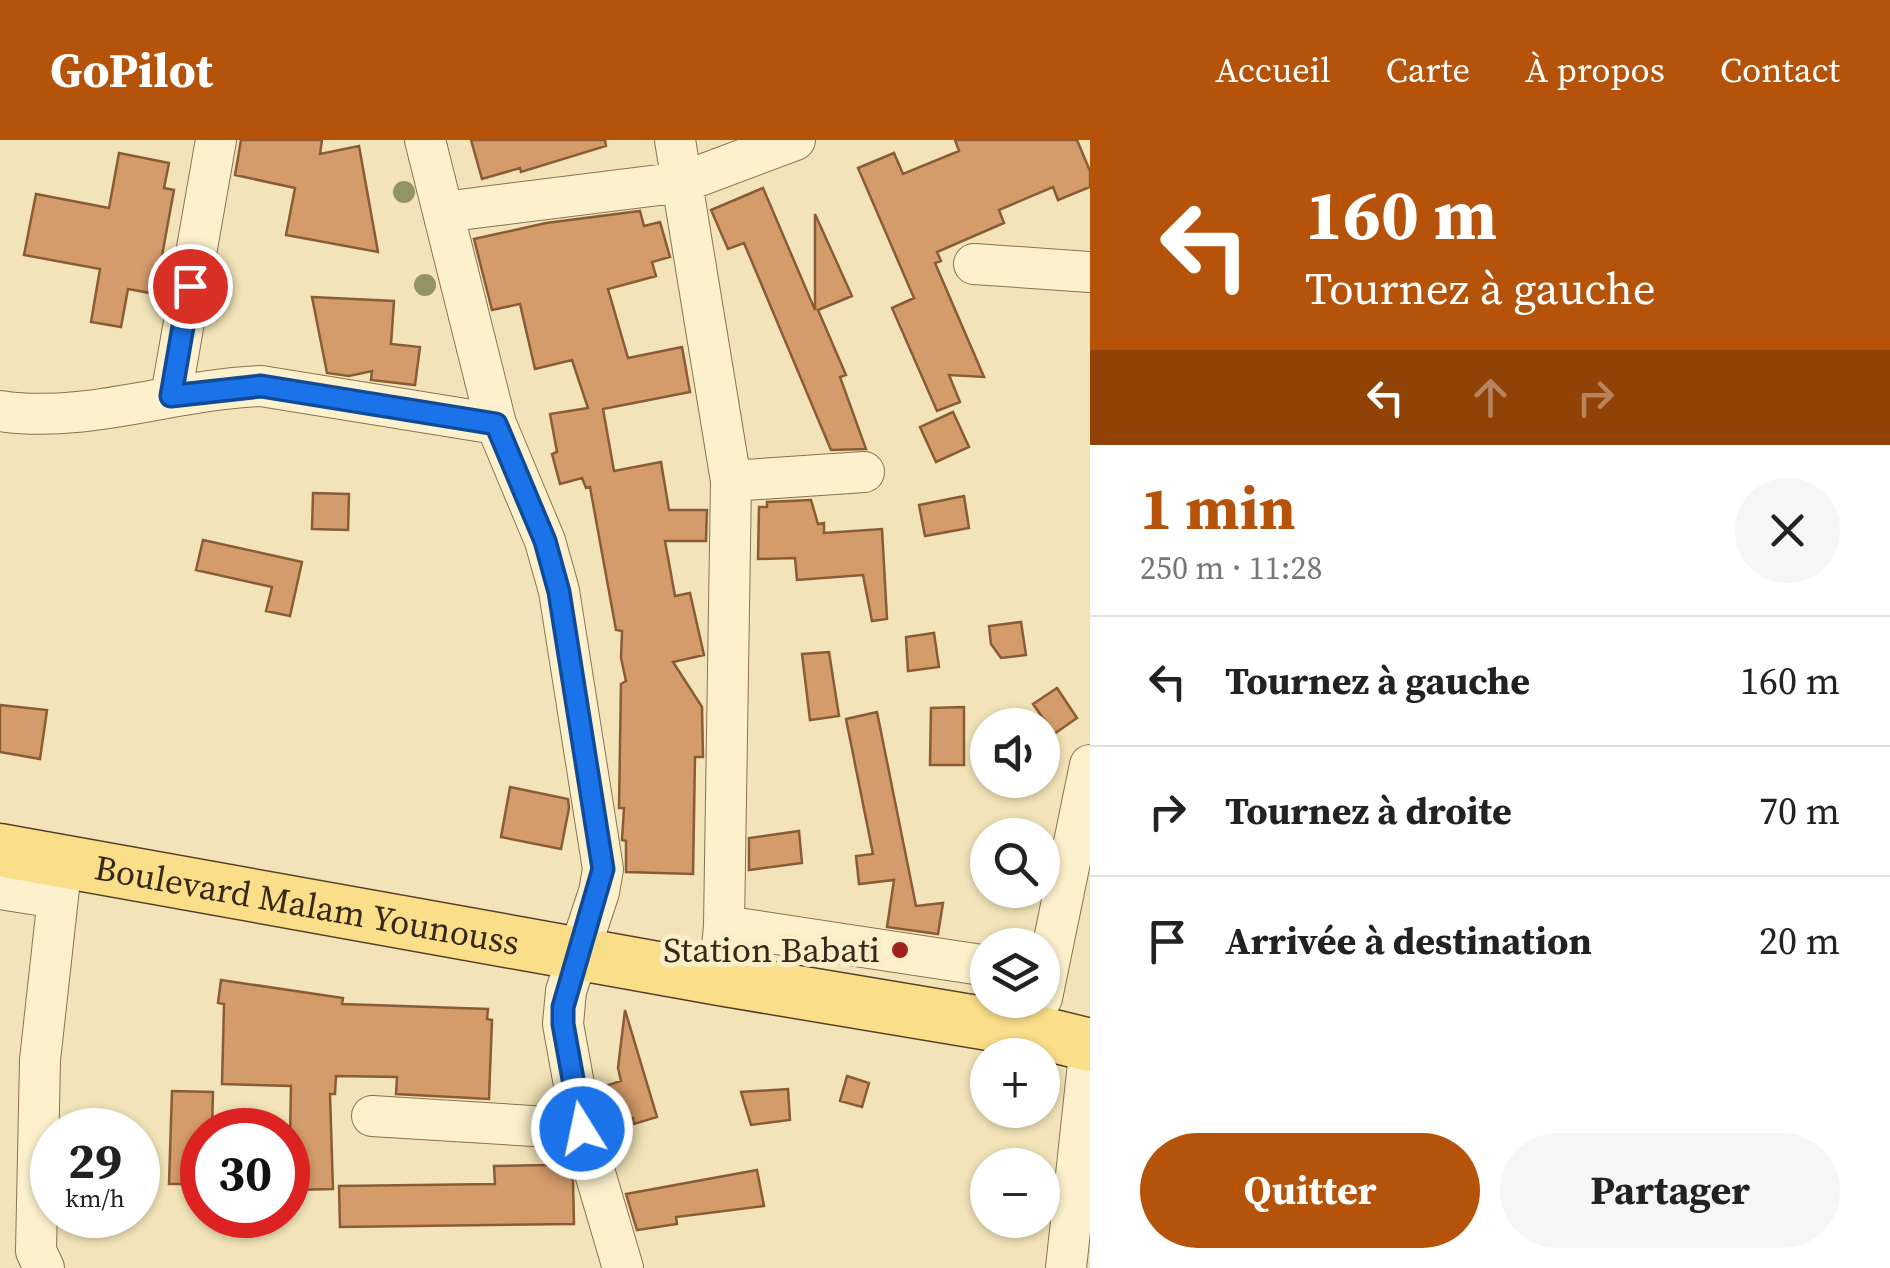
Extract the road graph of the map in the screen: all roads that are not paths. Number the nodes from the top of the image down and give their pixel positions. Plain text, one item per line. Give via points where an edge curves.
1 (216, 140) edge
2 (425, 140) edge
3 (674, 140) edge
4 (795, 140) edge
5 (684, 182) junction
6 (443, 212) junction
7 (974, 264) dead end
8 (1090, 272) edge
9 (171, 396) junction
10 (0, 410) edge
11 (496, 424) junction
12 (864, 472) dead end
13 (732, 482) junction
14 (1090, 765) edge
15 (0, 850) edge
16 (60, 880) junction
17 (0, 888) edge
18 (1076, 903) edge
19 (724, 926) junction
20 (1060, 947) edge
21 (578, 954) junction
22 (970, 963) edge
23 (719, 979) junction
24 (970, 992) edge
25 (1060, 1014) edge
26 (1090, 1045) edge
27 (372, 1116) dead end
28 (582, 1129) junction
29 (44, 1268) edge
30 (622, 1268) edge
31 (1066, 1268) edge

1 - 9 street
2 - 6 street
3 - 5 street
4 - 5 street
5 - 6 street
5 - 13 street
6 - 11 street
7 - 8 street
9 - 10 street via 58,415
9 - 11 street via 261,386
11 - 21 street via 559,592 598,833 602,882
12 - 13 street
13 - 19 street
14 - 18 street
15 - 16 main road, Boulevard Malam Younouss
16 - 17 street
16 - 21 main road, Boulevard Malam Younouss
16 - 29 street via 40,1060 36,1250
18 - 20 street
19 - 22 street
19 - 23 street
21 - 23 main road, Boulevard Malam Younouss
21 - 28 street via 563,1024
23 - 24 main road, Boulevard Malam Younouss
25 - 26 main road, Boulevard Malam Younouss
26 - 31 street
27 - 28 street
28 - 30 street

